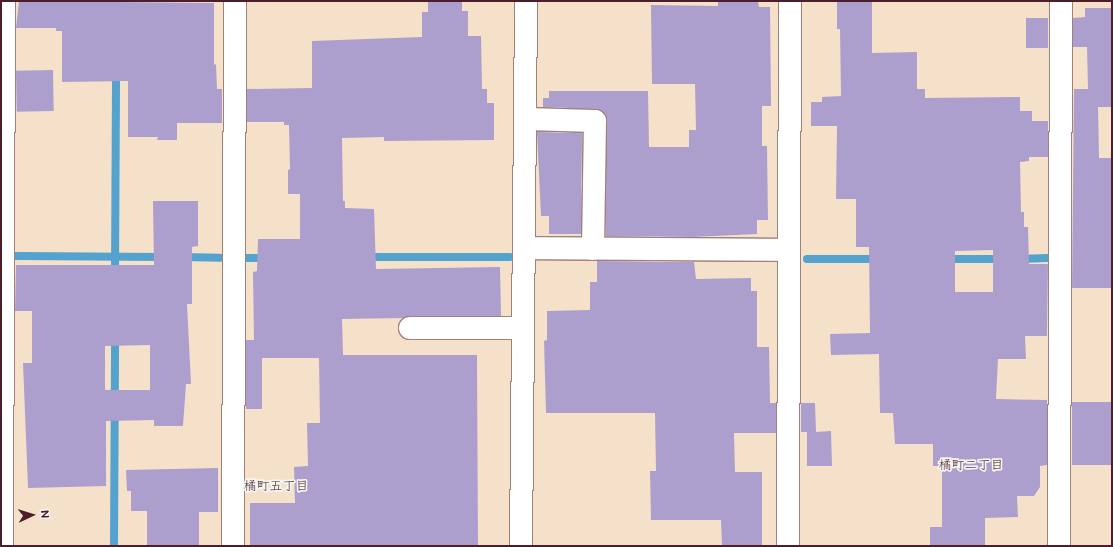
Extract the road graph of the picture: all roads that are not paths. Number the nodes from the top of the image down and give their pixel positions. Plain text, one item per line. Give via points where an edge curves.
1 (4, 1) edge
2 (235, 1) edge
3 (526, 1) edge
4 (790, 1) edge
5 (1061, 1) edge
6 (526, 119) junction
7 (524, 248) junction
8 (593, 248) junction
9 (789, 250) junction
10 (410, 328) dead end
11 (523, 328) junction
12 (2, 546) edge
13 (232, 546) edge
14 (521, 546) edge
15 (788, 546) edge
16 (1059, 546) edge

1 - 12 street
2 - 13 street
3 - 6 street
4 - 9 street
5 - 16 street
6 - 7 street
6 - 8 street via 595,121
7 - 8 street
7 - 11 street
8 - 9 street
9 - 15 street
10 - 11 street
11 - 14 street

